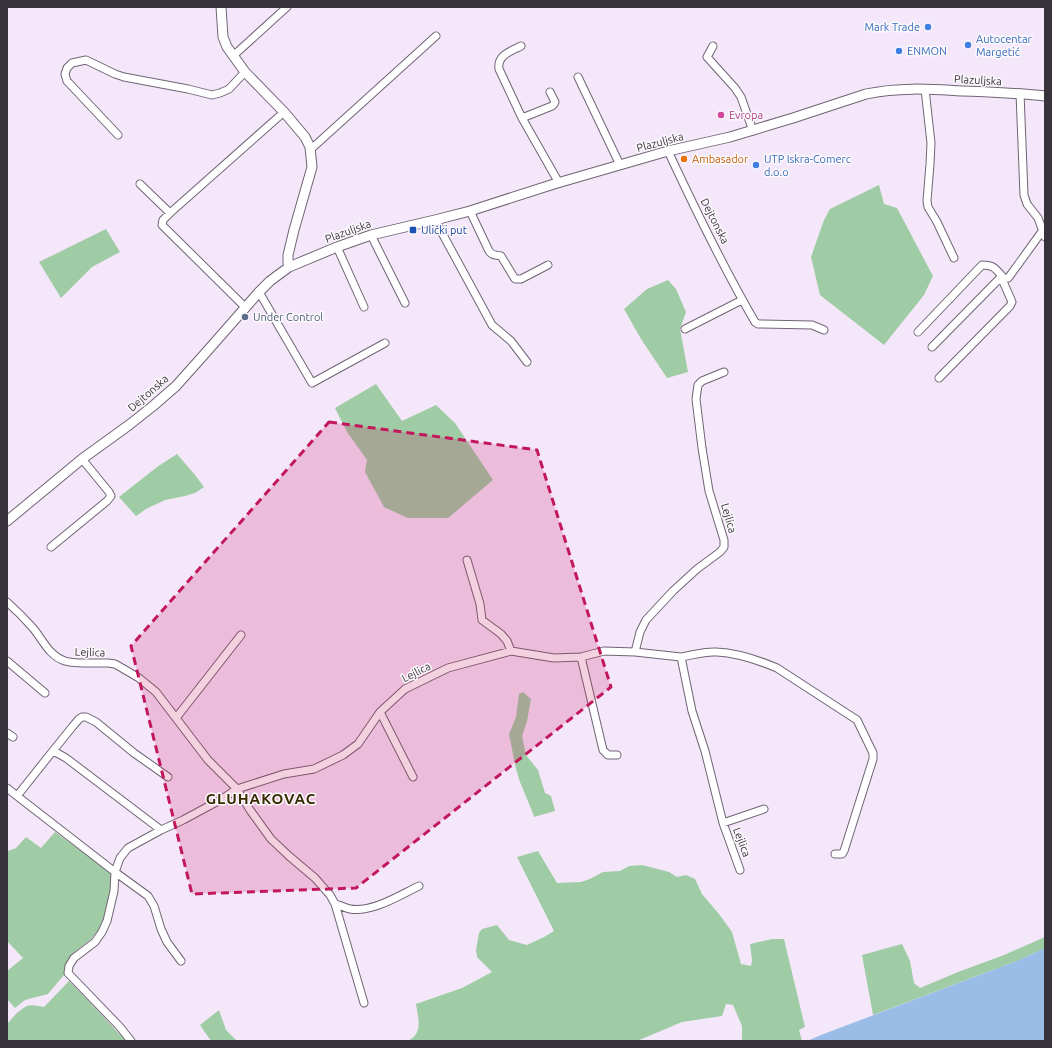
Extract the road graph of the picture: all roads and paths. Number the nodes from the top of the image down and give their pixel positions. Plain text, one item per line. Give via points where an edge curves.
1 (221, 7) edge
2 (287, 7) edge
3 (436, 36) dead end
4 (521, 46) dead end
5 (713, 46) dead end
6 (233, 56) junction
7 (245, 72) junction
8 (578, 77) dead end
9 (925, 89) junction
10 (550, 92) dead end
11 (1020, 94) junction
12 (1045, 96) edge
13 (284, 112) junction
14 (522, 118) junction
15 (753, 131) junction
16 (118, 135) dead end
17 (310, 150) junction
18 (668, 151) junction
19 (620, 165) junction
20 (559, 183) junction
21 (140, 184) dead end
22 (470, 211) junction
23 (170, 213) junction
24 (435, 220) junction
25 (1043, 230) junction
26 (371, 235) junction
27 (1045, 237) edge
28 (337, 247) junction
29 (954, 258) dead end
30 (548, 265) dead end
31 (289, 267) junction
32 (1002, 277) junction
33 (259, 292) junction
34 (742, 300) junction
35 (405, 303) dead end
36 (364, 307) dead end
37 (246, 308) junction
38 (685, 329) dead end
39 (824, 330) dead end
40 (918, 332) dead end
41 (385, 343) dead end
42 (932, 347) dead end
43 (526, 362) dead end
44 (724, 372) dead end
45 (939, 378) dead end
46 (82, 459) junction
47 (7, 521) edge
48 (51, 547) dead end
49 (467, 560) dead end
50 (7, 602) edge
51 (241, 635) dead end
52 (511, 652) junction
53 (635, 652) junction
54 (581, 657) junction
55 (680, 657) junction
56 (7, 661) edge
57 (45, 693) dead end
58 (380, 712) junction
59 (176, 718) junction
60 (52, 752) junction
61 (617, 755) dead end
62 (168, 777) dead end
63 (413, 778) dead end
64 (7, 788) edge
65 (237, 788) junction
66 (17, 796) junction
67 (764, 809) dead end
68 (723, 823) junction
69 (161, 830) junction
70 (835, 854) dead end
71 (740, 870) dead end
72 (115, 872) junction
73 (418, 886) dead end
74 (335, 904) junction
75 (181, 961) dead end
76 (364, 1003) dead end
77 (130, 1041) edge

1 - 6 main road via 223,37
2 - 6 street
3 - 17 street
4 - 14 street via 501,58 499,69
5 - 15 street via 707,57 741,97
6 - 7 main road
7 - 13 main road
7 - 16 street via 229,89 212,95 124,77 86,60 72,63 65,74 67,81
8 - 19 street
9 - 11 main road, Plazuljska
9 - 15 main road, Plazuljska via 866,94
9 - 29 street via 931,143 927,201
10 - 14 street via 555,102 552,106
11 - 12 main road, Plazuljska
11 - 25 street via 1024,195
13 - 17 main road via 306,137
13 - 23 street
14 - 20 street
15 - 18 main road, Plazuljska
17 - 31 main road via 312,167 288,255
18 - 19 main road, Plazuljska
18 - 34 street, Dejtonska
19 - 20 main road, Plazuljska
20 - 22 main road, Plazuljska
21 - 23 street
22 - 24 main road, Plazuljska
22 - 30 street via 489,251 494,256 501,256 515,279 522,279
23 - 37 street via 162,225
24 - 26 main road, Plazuljska
24 - 43 street via 492,325 511,341
25 - 27 street
25 - 32 street via 1009,277
26 - 28 main road, Plazuljska
26 - 35 street
28 - 31 main road, Plazuljska
28 - 36 street
31 - 33 main road, Dejtonska
32 - 40 street via 990,265 982,265
32 - 42 street
32 - 45 street via 1012,302 1010,306
33 - 37 main road, Dejtonska
33 - 41 street via 312,383
34 - 38 street
34 - 39 street, Dejtonska via 756,323 812,325
37 - 46 main road, Dejtonska via 176,386 129,426
44 - 53 street, Lejlica via 698,384 696,399 710,491 724,547 673,591 646,620
46 - 47 main road, Dejtonska
46 - 48 street via 110,496
49 - 52 street via 482,620 501,634
50 - 59 street, Lejlica via 28,623 54,656 66,661 108,663 118,666 156,692
51 - 59 street
52 - 54 street, Lejlica via 554,658
52 - 58 street, Lejlica via 448,668 405,689
53 - 54 street, Lejlica via 604,651
53 - 55 street, Lejlica
54 - 61 street via 603,750 608,754
55 - 68 street, Lejlica
55 - 70 street via 718,652 764,662 857,720 873,753 873,759 844,851 842,854
56 - 57 street
58 - 63 street
58 - 65 street, Lejlica via 358,744 343,755 314,769 284,774
59 - 65 street, Lejlica via 208,760
60 - 62 street via 79,719 86,717
60 - 66 street
60 - 69 street via 62,755
64 - 66 street
65 - 69 street, Lejlica via 222,799
65 - 74 street, Lejlica via 271,839 315,878
66 - 72 street
67 - 68 street
68 - 71 street, Lejlica
69 - 72 street, Lejlica via 128,848 120,858
72 - 75 street via 148,896 167,942
72 - 77 street via 114,891 102,932 95,942 74,958 68,973 120,1027
73 - 74 street via 365,909 350,909
74 - 76 street, Lejlica

